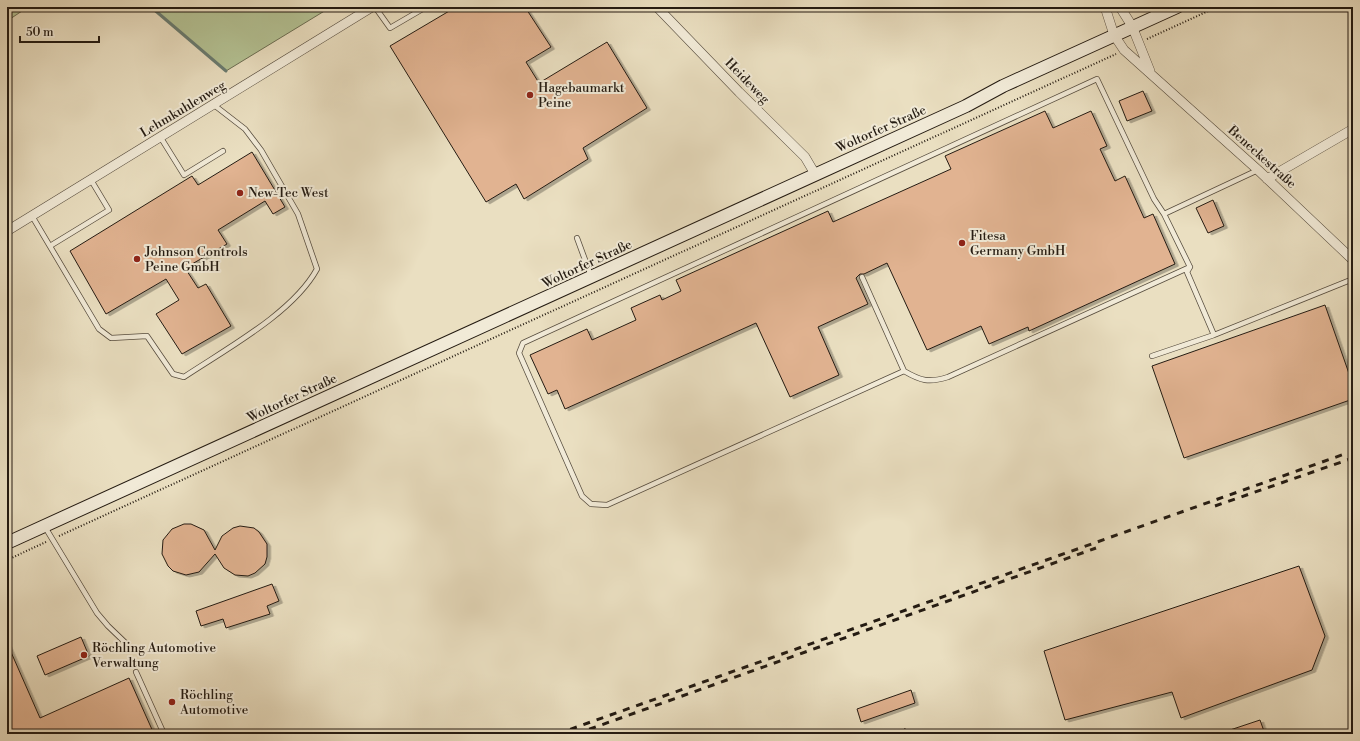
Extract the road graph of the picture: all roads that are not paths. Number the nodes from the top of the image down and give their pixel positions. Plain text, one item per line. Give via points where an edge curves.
1 (372, 7) edge
2 (375, 7) edge
3 (426, 7) edge
4 (657, 7) edge
5 (1105, 7) edge
6 (1120, 7) edge
7 (1177, 7) edge
8 (1132, 26) junction
9 (1114, 35) junction
10 (1152, 74) junction
11 (214, 105) junction
12 (1353, 129) edge
13 (161, 138) junction
14 (223, 151) dead end
15 (1258, 170) junction
16 (815, 174) junction
17 (1267, 179) junction
18 (91, 180) junction
19 (1164, 214) junction
20 (32, 216) junction
21 (7, 231) edge
22 (576, 238) dead end
23 (50, 246) junction
24 (1353, 260) edge
25 (1190, 267) junction
26 (862, 276) dead end
27 (591, 277) junction
28 (1353, 279) edge
29 (1214, 335) junction
30 (1152, 356) dead end
31 (904, 370) junction
32 (46, 527) junction
33 (7, 544) edge
34 (133, 650) dead end
35 (136, 672) dead end
36 (164, 734) edge

1 - 11 street, Lehmkuhlenweg
2 - 3 lane via 390,28
4 - 16 street, Heideweg via 738,92 805,157
5 - 9 street, Beneckestraße
6 - 8 street, Beneckestraße
7 - 8 main road, Woltorfer Straße
8 - 9 main road, Woltorfer Straße
8 - 10 street, Beneckestraße
9 - 10 street, Beneckestraße via 1124,50
9 - 16 main road, Woltorfer Straße
10 - 15 street, Beneckestraße
11 - 13 street, Lehmkuhlenweg
11 - 23 lane via 245,129 261,150 298,214 317,269 309,283 274,316 184,377 173,374 147,336 111,338 99,329
12 - 17 street
13 - 14 lane via 184,175
13 - 18 street, Lehmkuhlenweg
15 - 17 street, Beneckestraße
15 - 19 lane
16 - 27 main road, Woltorfer Straße
17 - 24 street, Beneckestraße
18 - 20 street, Lehmkuhlenweg
18 - 23 lane via 108,210
19 - 25 lane
19 - 31 lane via 1154,199 1097,79 523,344 519,353 582,496 590,504 607,505
20 - 21 street, Lehmkuhlenweg
20 - 23 lane
22 - 27 lane
25 - 29 lane via 1187,272
25 - 31 lane via 948,377 933,382 916,378
26 - 31 lane
27 - 32 main road, Woltorfer Straße
28 - 29 lane
29 - 30 lane
32 - 33 main road, Woltorfer Straße
32 - 34 lane via 98,613
35 - 36 lane

